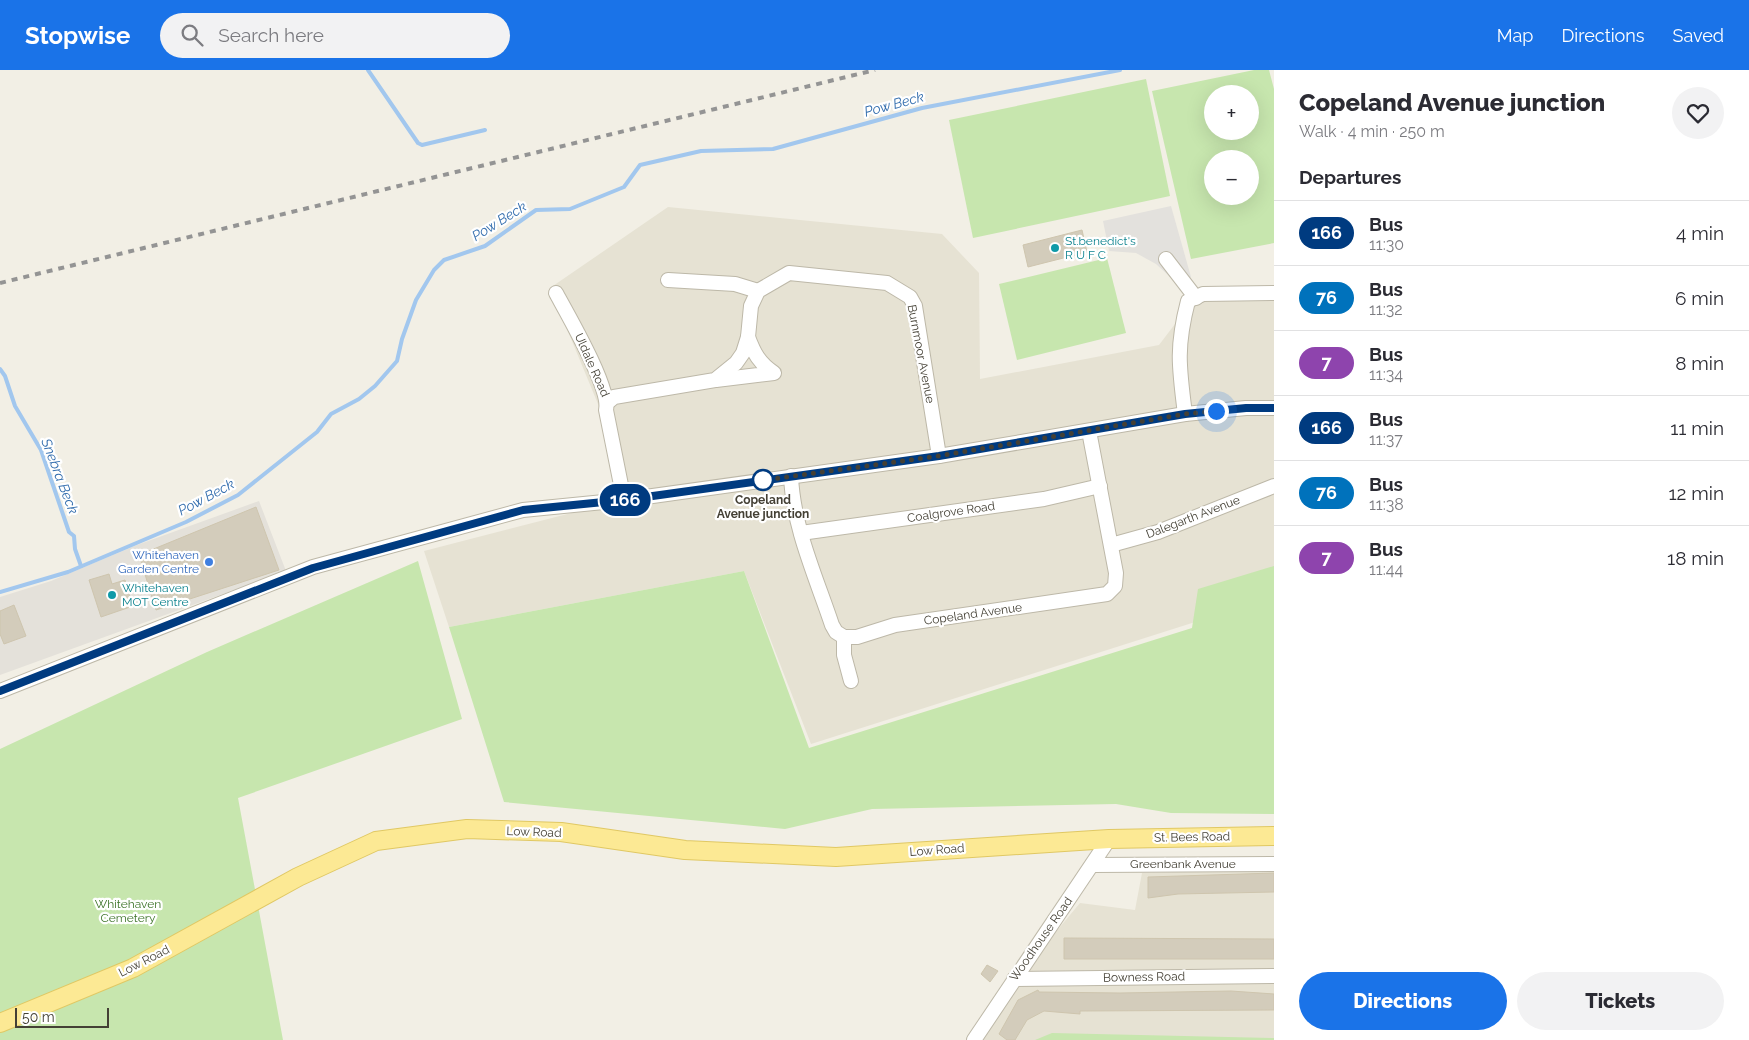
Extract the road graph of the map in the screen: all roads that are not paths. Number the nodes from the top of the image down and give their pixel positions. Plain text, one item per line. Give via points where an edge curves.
1 (1166, 259) dead end
2 (668, 280) dead end
3 (758, 291) junction
4 (556, 293) dead end
5 (1274, 293) edge
6 (1196, 298) junction
7 (748, 337) junction
8 (715, 380) junction
9 (608, 402) junction
10 (1274, 408) edge
11 (1185, 414) junction
12 (1089, 431) junction
13 (939, 456) junction
14 (790, 476) junction
15 (1100, 486) junction
16 (1274, 486) edge
17 (624, 500) junction
18 (801, 533) junction
19 (1112, 545) junction
20 (844, 637) junction
21 (851, 681) dead end
22 (0, 691) edge
23 (1274, 836) edge
24 (1109, 839) junction
25 (1274, 864) edge
26 (1093, 865) junction
27 (1274, 976) edge
28 (1014, 978) junction
29 (0, 1023) edge
30 (974, 1040) edge

1 - 6 street
2 - 3 street via 735,284
3 - 7 street via 751,306
3 - 13 street, Burnmoor Avenue via 789,273 887,283 910,297 915,306
4 - 9 street, Uldale Road
5 - 6 street via 1204,294
6 - 11 street via 1188,301 1180,333 1178,361
7 - 8 street via 736,363
7 - 8 street via 754,355 774,373
8 - 9 street via 614,396
9 - 17 street, Uldale Road via 606,410
10 - 11 street
11 - 12 street
12 - 13 street
12 - 15 street, Copeland Avenue
13 - 14 street
14 - 17 street
14 - 18 street via 793,506
15 - 18 street, Coalgrove Road via 1044,499
15 - 19 street, Copeland Avenue
16 - 19 street, Dalegarth Avenue via 1158,532
17 - 22 street via 523,510 313,568
18 - 20 street via 832,625
19 - 20 street, Copeland Avenue via 1115,586 1107,594 895,625 857,637
20 - 21 street via 844,655
23 - 24 main road, St. Bees Road
24 - 26 street, Woodhouse Road
24 - 29 main road, Low Road via 836,857 684,850 561,832 467,830 376,841 298,877 133,968
25 - 26 street, Greenbank Avenue
26 - 28 street, Woodhouse Road
27 - 28 street, Bowness Road
28 - 30 street, Woodhouse Road

